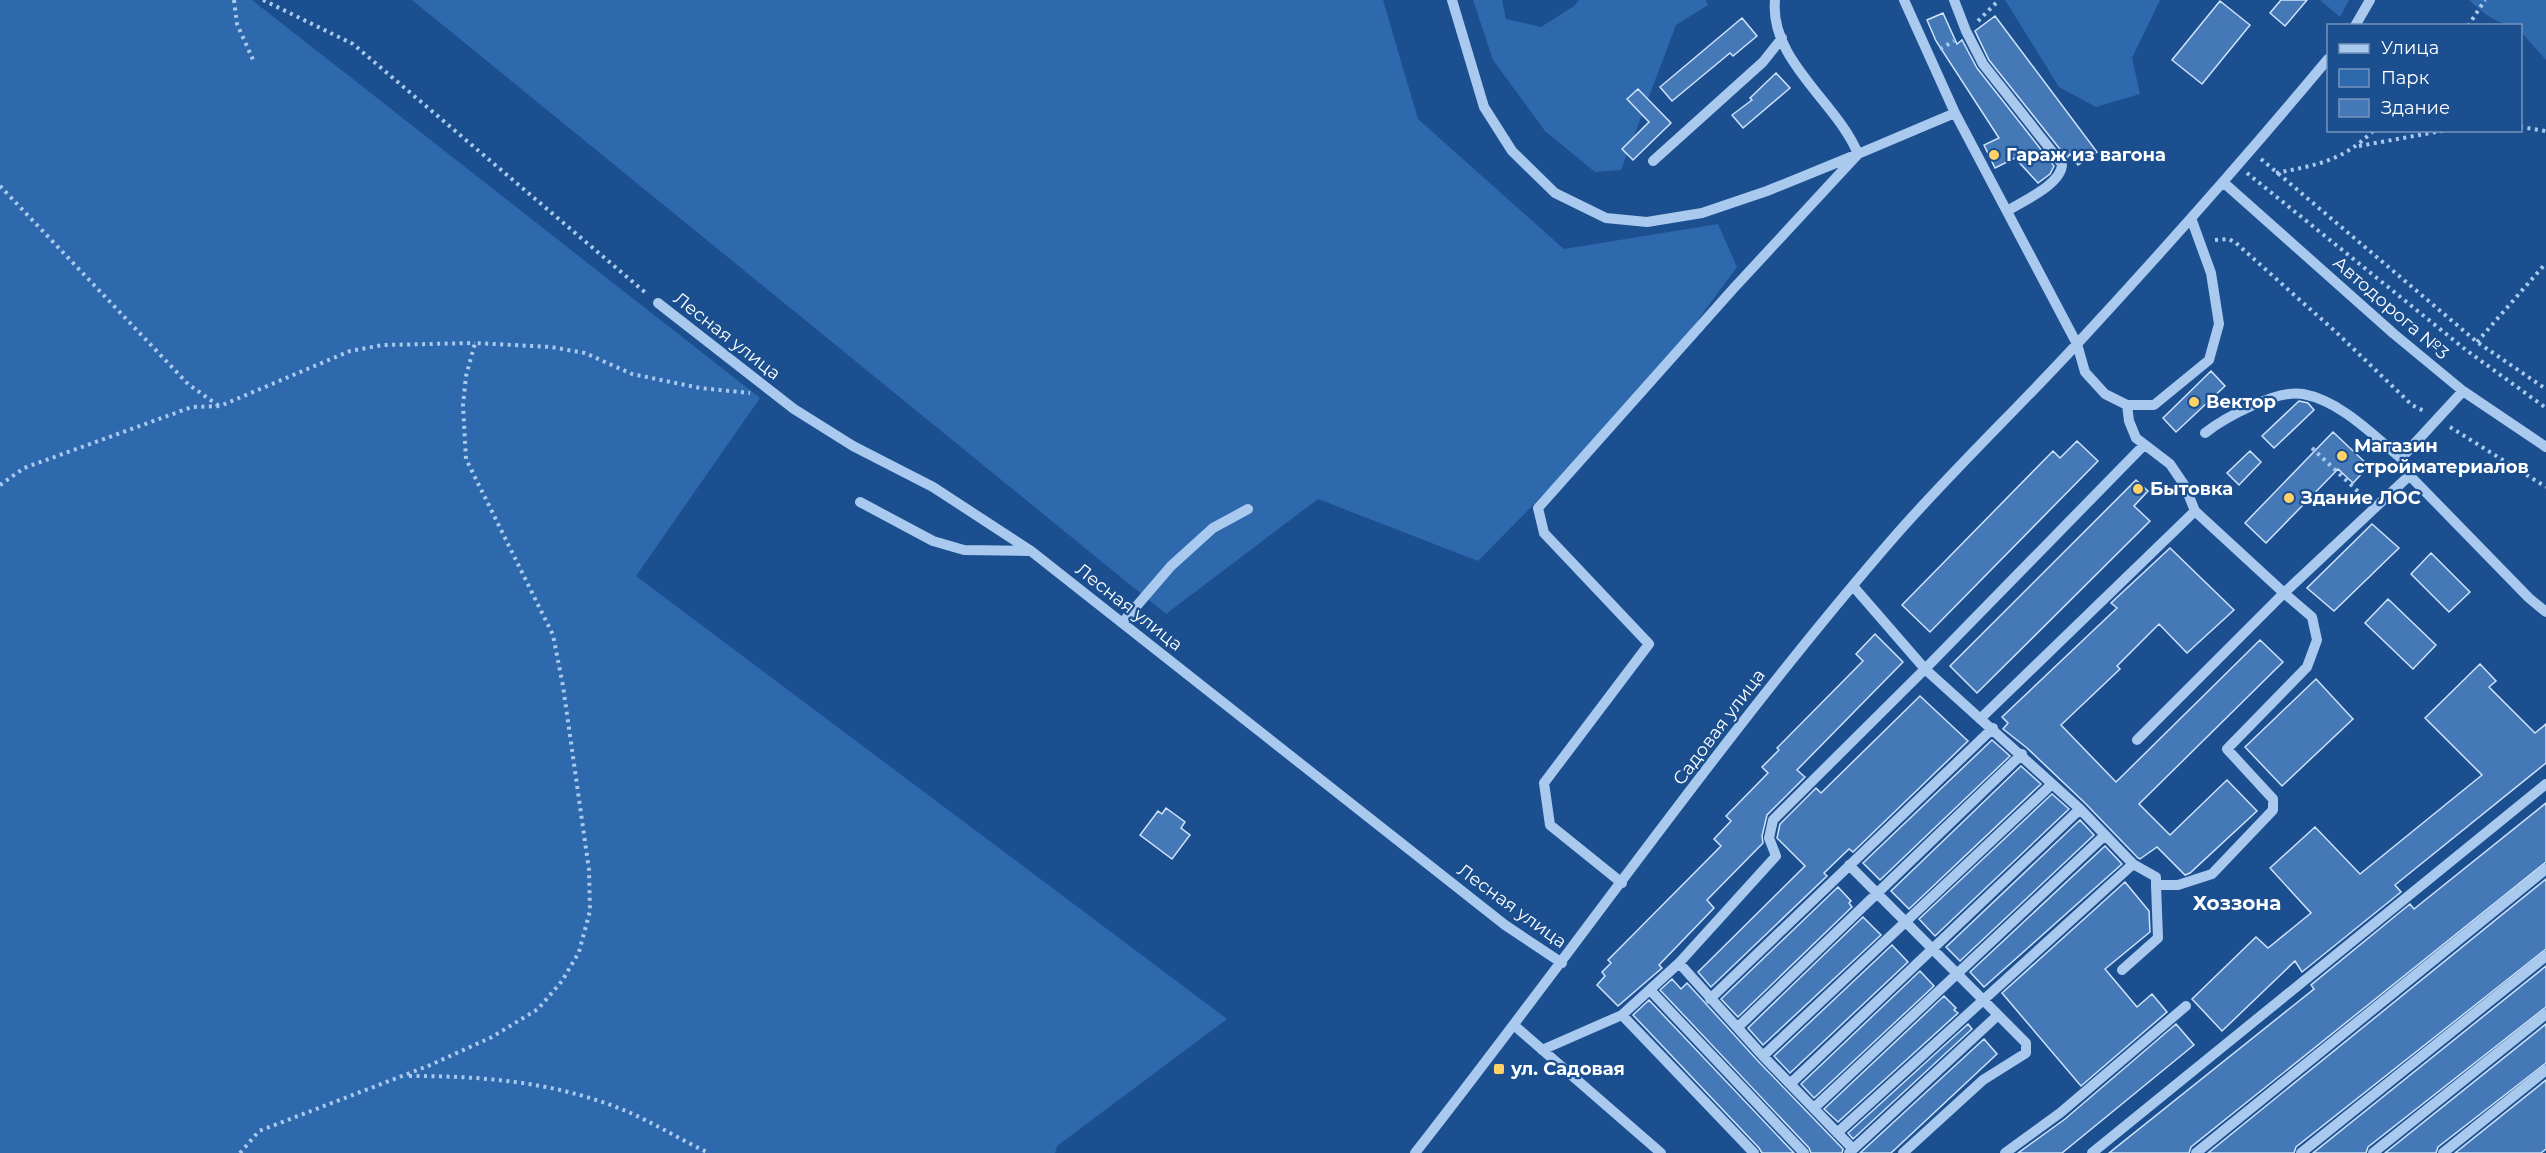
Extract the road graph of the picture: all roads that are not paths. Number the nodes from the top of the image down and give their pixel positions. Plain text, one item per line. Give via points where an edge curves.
1 (1452, 0) edge
2 (1775, 0) edge
3 (1904, 0) edge
4 (1954, 0) edge
5 (2370, 0) edge
6 (2356, 24) edge
7 (1782, 38) junction
8 (2327, 60) edge
9 (1955, 113) junction
10 (1858, 154) junction
11 (1653, 161) dead end
12 (2223, 182) junction
13 (2007, 211) junction
14 (2191, 218) junction
15 (658, 303) road end
16 (2077, 344) junction
17 (2463, 391) junction
18 (2127, 405) junction
19 (2205, 433) dead end
20 (2144, 445) junction
21 (2546, 447) edge
22 (2403, 460) junction
23 (2410, 476) junction
24 (860, 502) dead end
25 (1248, 509) dead end
26 (2195, 511) junction
27 (1031, 551) junction
28 (1853, 586) junction
29 (2284, 593) junction
30 (2546, 612) edge
31 (1122, 623) junction
32 (1925, 669) junction
33 (1980, 719) junction
34 (1993, 728) junction
35 (2137, 740) dead end
36 (2022, 754) junction
37 (2546, 783) edge
38 (2052, 784) junction
39 (2080, 809) junction
40 (2105, 835) junction
41 (2133, 864) junction
42 (1849, 865) junction
43 (2546, 868) edge
44 (1622, 883) junction
45 (2156, 885) junction
46 (1878, 894) junction
47 (1904, 921) junction
48 (1931, 949) junction
49 (2546, 956) edge
50 (1562, 963) junction
51 (1679, 963) junction
52 (2122, 970) dead end
53 (1956, 974) junction
54 (1650, 990) junction
55 (1710, 999) junction
56 (1981, 1000) junction
57 (2186, 1006) dead end
58 (2546, 1014) edge
59 (1622, 1015) junction
60 (1998, 1015) junction
61 (1515, 1026) junction
62 (1738, 1027) junction
63 (1542, 1050) junction
64 (1763, 1056) junction
65 (2546, 1070) edge
66 (1790, 1084) junction
67 (1814, 1108) junction
68 (1838, 1132) junction
69 (1851, 1151) edge
70 (1416, 1153) edge
71 (1661, 1153) edge
72 (1754, 1153) edge
73 (1804, 1153) edge
74 (1903, 1153) edge
75 (2005, 1153) edge
76 (2092, 1153) edge
77 (2196, 1153) edge
78 (2301, 1153) edge
79 (2373, 1153) edge
80 (2443, 1153) edge

1 - 10 street via 1484,107 1512,151 1555,192 1606,218 1647,222 1702,213
2 - 7 street
3 - 9 street
4 - 13 street via 1983,64 2062,165 2056,181
5 - 6 street
7 - 10 street via 1822,102 1850,135
7 - 11 street via 1763,62
8 - 12 street, Садовая улица
9 - 10 street
9 - 13 street
10 - 44 street via 1538,508 1544,533 1649,644 1544,783 1550,825
12 - 14 street, Садовая улица
12 - 17 street, Автодорога №3
13 - 16 street
14 - 16 street, Садовая улица
14 - 18 street via 2211,273 2219,324 2209,360 2154,405
15 - 27 street, Лесная улица via 775,395 853,446 933,487
16 - 18 street via 2085,372 2104,394
16 - 28 street, Садовая улица via 1896,535
17 - 21 street, Автодорога №3
17 - 22 street
18 - 20 street via 2136,438
19 - 22 street via 2239,410 2302,393 2352,417
20 - 26 street via 2170,464
20 - 32 street
22 - 23 street
23 - 29 street
23 - 30 street
24 - 27 street via 933,541 964,550
25 - 31 street via 1213,528 1171,566
26 - 29 street
26 - 33 street
27 - 31 street, Лесная улица
28 - 32 street
28 - 44 street, Садовая улица via 1772,682
29 - 35 street
29 - 45 street via 2312,617 2317,640 2307,667 2227,749 2273,799 2273,810 2212,874 2178,885
31 - 50 street, Лесная улица via 1505,925
32 - 33 street
32 - 51 street via 1773,820 1769,838 1776,856
33 - 34 street
34 - 36 street
34 - 42 street
36 - 38 street
36 - 46 street
37 - 76 street
38 - 39 street
38 - 47 street
39 - 40 street
39 - 48 street
40 - 41 street
40 - 53 street
41 - 45 street via 2156,877
41 - 56 street
42 - 46 street
42 - 55 street
43 - 77 street
44 - 50 street, Садовая улица
45 - 52 street via 2157,938
46 - 47 street
46 - 62 street
47 - 48 street
47 - 64 street
48 - 53 street
48 - 66 street
49 - 78 street
50 - 61 street, Садовая улица
51 - 54 street
51 - 55 street
53 - 56 street
53 - 67 street
54 - 59 street
54 - 73 street
55 - 62 street
56 - 60 street
56 - 68 street
57 - 75 street via 2060,1113
58 - 79 street
59 - 63 street
59 - 72 street
60 - 69 street
60 - 74 street via 2026,1043 2026,1053 1983,1080
61 - 63 street
61 - 70 street, Садовая улица
62 - 64 street
63 - 71 street
64 - 66 street
65 - 80 street
66 - 67 street
67 - 68 street
68 - 69 street

